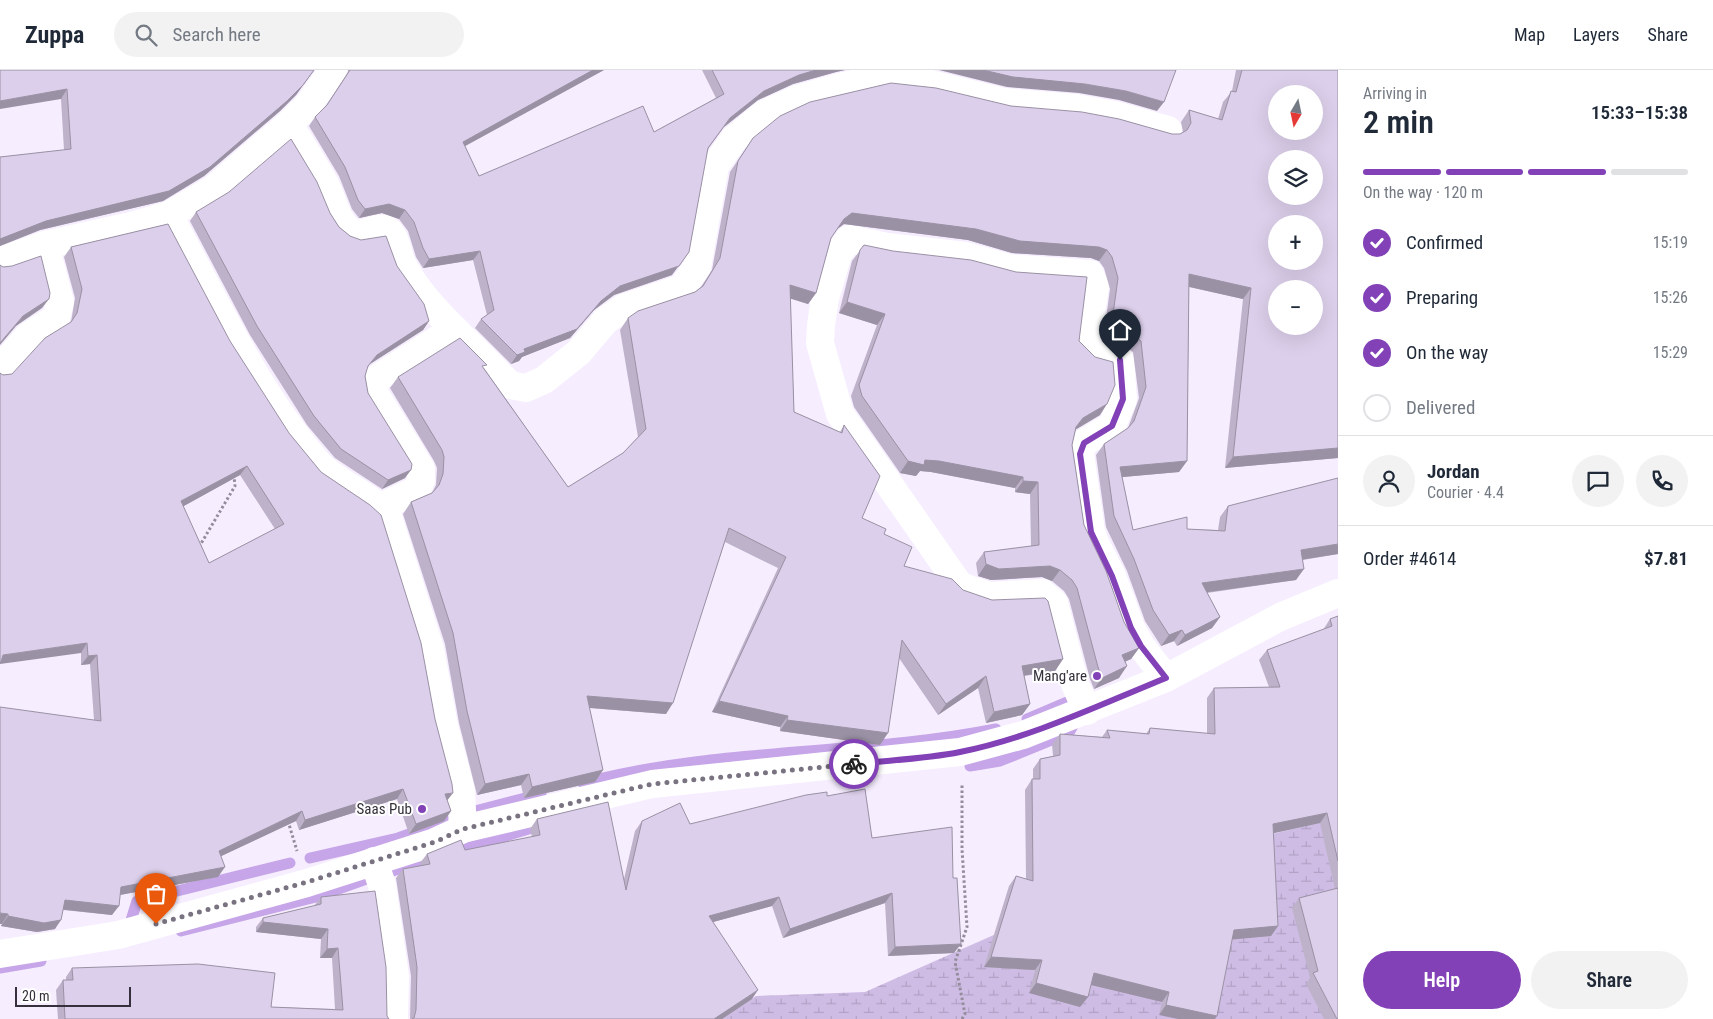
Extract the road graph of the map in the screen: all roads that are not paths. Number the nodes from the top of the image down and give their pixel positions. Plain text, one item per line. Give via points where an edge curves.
1 (333, 70) edge
2 (837, 79) edge
3 (291, 122) junction
4 (1168, 130) dead end
5 (169, 215) junction
6 (45, 245) junction
7 (0, 261) edge
8 (454, 329) junction
9 (0, 369) edge
10 (381, 507) junction
11 (1338, 593) edge
12 (1166, 678) junction
13 (1086, 711) junction
14 (463, 829) junction
15 (374, 861) junction
16 (0, 954) edge
17 (394, 1019) edge

1 - 3 street via 308,105
2 - 4 street via 882,78 931,84 1004,102 1115,115
2 - 8 street via 764,114 734,139 715,166 697,267 682,288 623,308 606,320 580,352 544,380 526,388 510,385
3 - 5 street via 213,189
3 - 8 street via 342,223 351,232 361,234 377,228 392,235 402,265 420,293
5 - 6 street
5 - 10 street via 252,369 282,414 318,463 342,484
6 - 7 street
6 - 9 street via 60,302 56,318 28,336
8 - 10 street via 379,376 374,384 375,394 421,470 417,490
10 - 14 street via 410,580 430,649 444,726 461,791
11 - 12 street via 1280,617
12 - 13 street
12 - 13 street via 1131,628 1091,532 1080,454 1084,443 1112,426 1123,399 1120,360 1096,356 1086,347 1095,287 1090,274 1009,268 966,256 849,239 838,254 826,298 820,343 840,414 960,586 989,596 1042,593 1054,603 1075,684
13 - 14 street via 1023,735 960,752 652,784
14 - 15 street via 435,842
15 - 16 street via 118,935
15 - 17 street via 382,885 395,976

